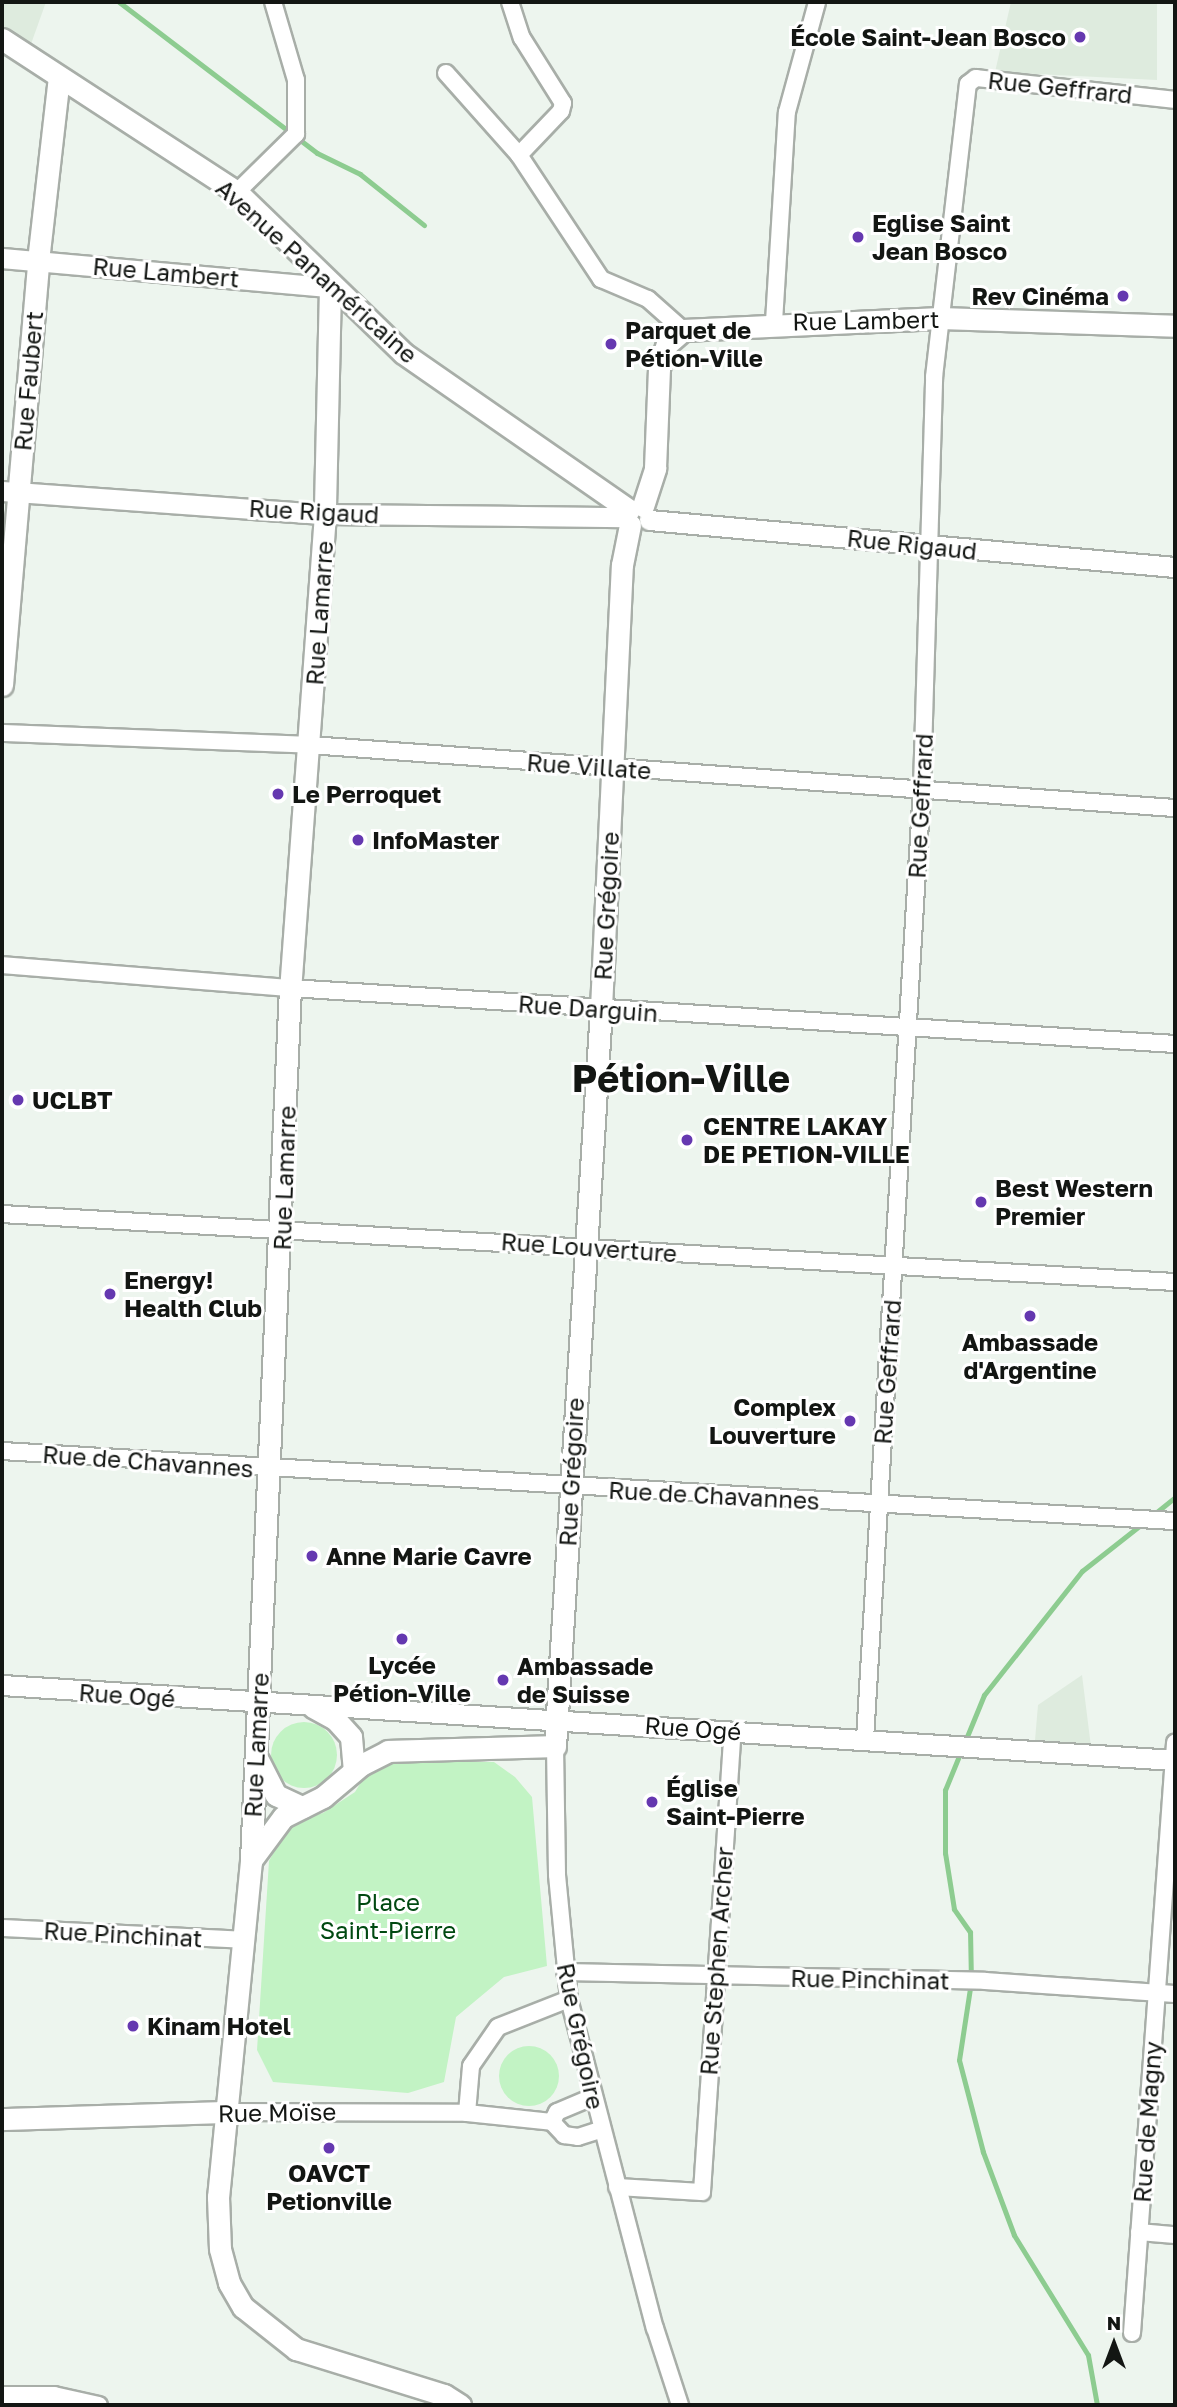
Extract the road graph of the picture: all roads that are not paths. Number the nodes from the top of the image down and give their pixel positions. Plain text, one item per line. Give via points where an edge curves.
1 (273, 2) edge
2 (509, 2) edge
3 (817, 2) edge
4 (2, 39) edge
5 (446, 73) dead end
6 (59, 78) junction
7 (1175, 100) edge
8 (519, 155) junction
9 (237, 192) junction
10 (2, 258) edge
11 (38, 261) junction
12 (330, 287) junction
13 (940, 318) junction
14 (774, 322) junction
15 (1175, 326) edge
16 (683, 330) junction
17 (11, 492) edge
18 (325, 513) junction
19 (635, 516) junction
20 (930, 543) junction
21 (1175, 567) edge
22 (2, 685) edge
23 (2, 733) edge
24 (310, 745) junction
25 (612, 768) junction
26 (922, 787) junction
27 (1175, 808) edge
28 (2, 965) edge
29 (290, 988) junction
30 (601, 1009) junction
31 (907, 1027) junction
32 (1175, 1044) edge
33 (2, 1214) edge
34 (283, 1228) junction
35 (585, 1247) junction
36 (894, 1267) junction
37 (1175, 1282) edge
38 (2, 1451) edge
39 (271, 1470) junction
40 (569, 1487) junction
41 (878, 1504) junction
42 (1175, 1521) edge
43 (2, 1685) edge
44 (257, 1704) junction
45 (313, 1707) junction
46 (556, 1719) junction
47 (733, 1731) junction
48 (865, 1740) junction
49 (555, 1746) junction
50 (256, 1754) junction
51 (1175, 1754) edge
52 (354, 1770) junction
53 (302, 1807) junction
54 (251, 1861) junction
55 (2, 1928) edge
56 (245, 1940) junction
57 (565, 1972) junction
58 (713, 1976) junction
59 (1157, 1992) junction
60 (1175, 1994) edge
61 (569, 1999) junction
62 (593, 2097) junction
63 (229, 2112) junction
64 (467, 2113) junction
65 (2, 2119) edge
66 (552, 2122) junction
67 (602, 2129) junction
68 (617, 2187) junction
69 (1139, 2232) junction
70 (1175, 2235) edge
71 (1132, 2333) dead end
72 (2, 2395) edge
73 (99, 2405) edge
74 (460, 2405) edge
75 (680, 2405) edge

1 - 9 street via 296,80 296,135
2 - 8 street via 523,38 563,103 561,111
3 - 14 street via 787,112
4 - 6 main road, Avenue Panaméricaine
5 - 8 street
6 - 9 main road, Avenue Panaméricaine
6 - 11 main road, Rue Faubert
7 - 13 street, Rue Geffrard via 976,78 968,84
8 - 16 street via 601,279 648,299
9 - 12 main road, Avenue Panaméricaine
10 - 11 street, Rue Lambert
11 - 12 street, Rue Lambert
11 - 17 main road, Rue Faubert
12 - 18 main road, Rue Lamarre
12 - 19 main road, Avenue Panaméricaine via 403,353
13 - 14 main road, Rue Lambert
13 - 15 main road, Rue Lambert
13 - 20 street, Rue Geffrard
14 - 16 main road, Rue Lambert
16 - 19 main road, Rue Grégoire via 667,344 659,368 655,468
17 - 18 street, Rue Rigaud
17 - 22 main road, Rue Faubert
18 - 19 street, Rue Rigaud
18 - 24 main road, Rue Lamarre
19 - 20 street, Rue Rigaud
19 - 25 main road, Rue Grégoire via 622,565
20 - 21 street, Rue Rigaud via 956,550
20 - 26 street, Rue Geffrard
23 - 24 street, Rue Villate
24 - 25 street, Rue Villate
24 - 29 main road, Rue Lamarre
25 - 26 street, Rue Villate
25 - 30 main road, Rue Grégoire
26 - 27 street, Rue Villate
26 - 31 street, Rue Geffrard
28 - 29 street, Rue Darguin
29 - 30 street, Rue Darguin
29 - 34 main road, Rue Lamarre
30 - 31 street, Rue Darguin
30 - 35 main road, Rue Grégoire
31 - 32 street, Rue Darguin
31 - 36 street, Rue Geffrard
33 - 34 street, Rue Louverture
34 - 35 street, Rue Louverture
34 - 39 main road, Rue Lamarre
35 - 36 street, Rue Louverture
35 - 40 main road, Rue Grégoire
36 - 37 street, Rue Louverture
36 - 41 street, Rue Geffrard
38 - 39 street, Rue de Chavannes
39 - 40 street, Rue de Chavannes
39 - 44 main road, Rue Lamarre
40 - 41 street, Rue de Chavannes
40 - 46 main road, Rue Grégoire
41 - 42 street, Rue de Chavannes
41 - 48 street, Rue Geffrard
43 - 44 street, Rue Ogé
44 - 45 street, Rue Ogé
44 - 50 main road, Rue Lamarre
45 - 46 street, Rue Ogé
45 - 52 main road via 335,1719 351,1737
46 - 47 street, Rue Ogé
46 - 49 main road, Rue Grégoire
47 - 48 street, Rue Ogé
47 - 58 street, Rue Stephen Archer
48 - 51 street, Rue Ogé via 985,1749
49 - 52 main road via 401,1748 373,1757
49 - 57 street, Rue Grégoire
50 - 53 main road via 268,1786
50 - 54 main road, Rue Lamarre
51 - 59 street, Rue de Magny
52 - 53 main road via 323,1797
53 - 54 main road via 276,1823
54 - 56 main road, Rue Lamarre
55 - 56 street, Rue Pinchinat
56 - 63 main road, Rue Lamarre
57 - 58 street, Rue Pinchinat
57 - 61 street, Rue Grégoire
58 - 59 street, Rue Pinchinat via 985,1981
58 - 68 street, Rue Stephen Archer via 702,2192
59 - 60 street, Rue Pinchinat
59 - 69 street, Rue de Magny
61 - 62 street, Rue Grégoire
61 - 64 street via 498,2027 471,2066
62 - 66 street via 557,2112
62 - 67 street, Rue Grégoire
63 - 64 street, Rue Moïse
63 - 65 main road, Rue Moïse
63 - 74 main road, Rue Lamarre via 218,2197 220,2249 229,2283 243,2307 296,2349 444,2395
64 - 66 street, Rue Moïse
66 - 67 street, Rue Moïse via 564,2135 578,2137
67 - 68 street, Rue Grégoire
68 - 75 street, Rue Grégoire
69 - 70 street
69 - 71 street, Rue de Magny
72 - 73 street via 54,2395

